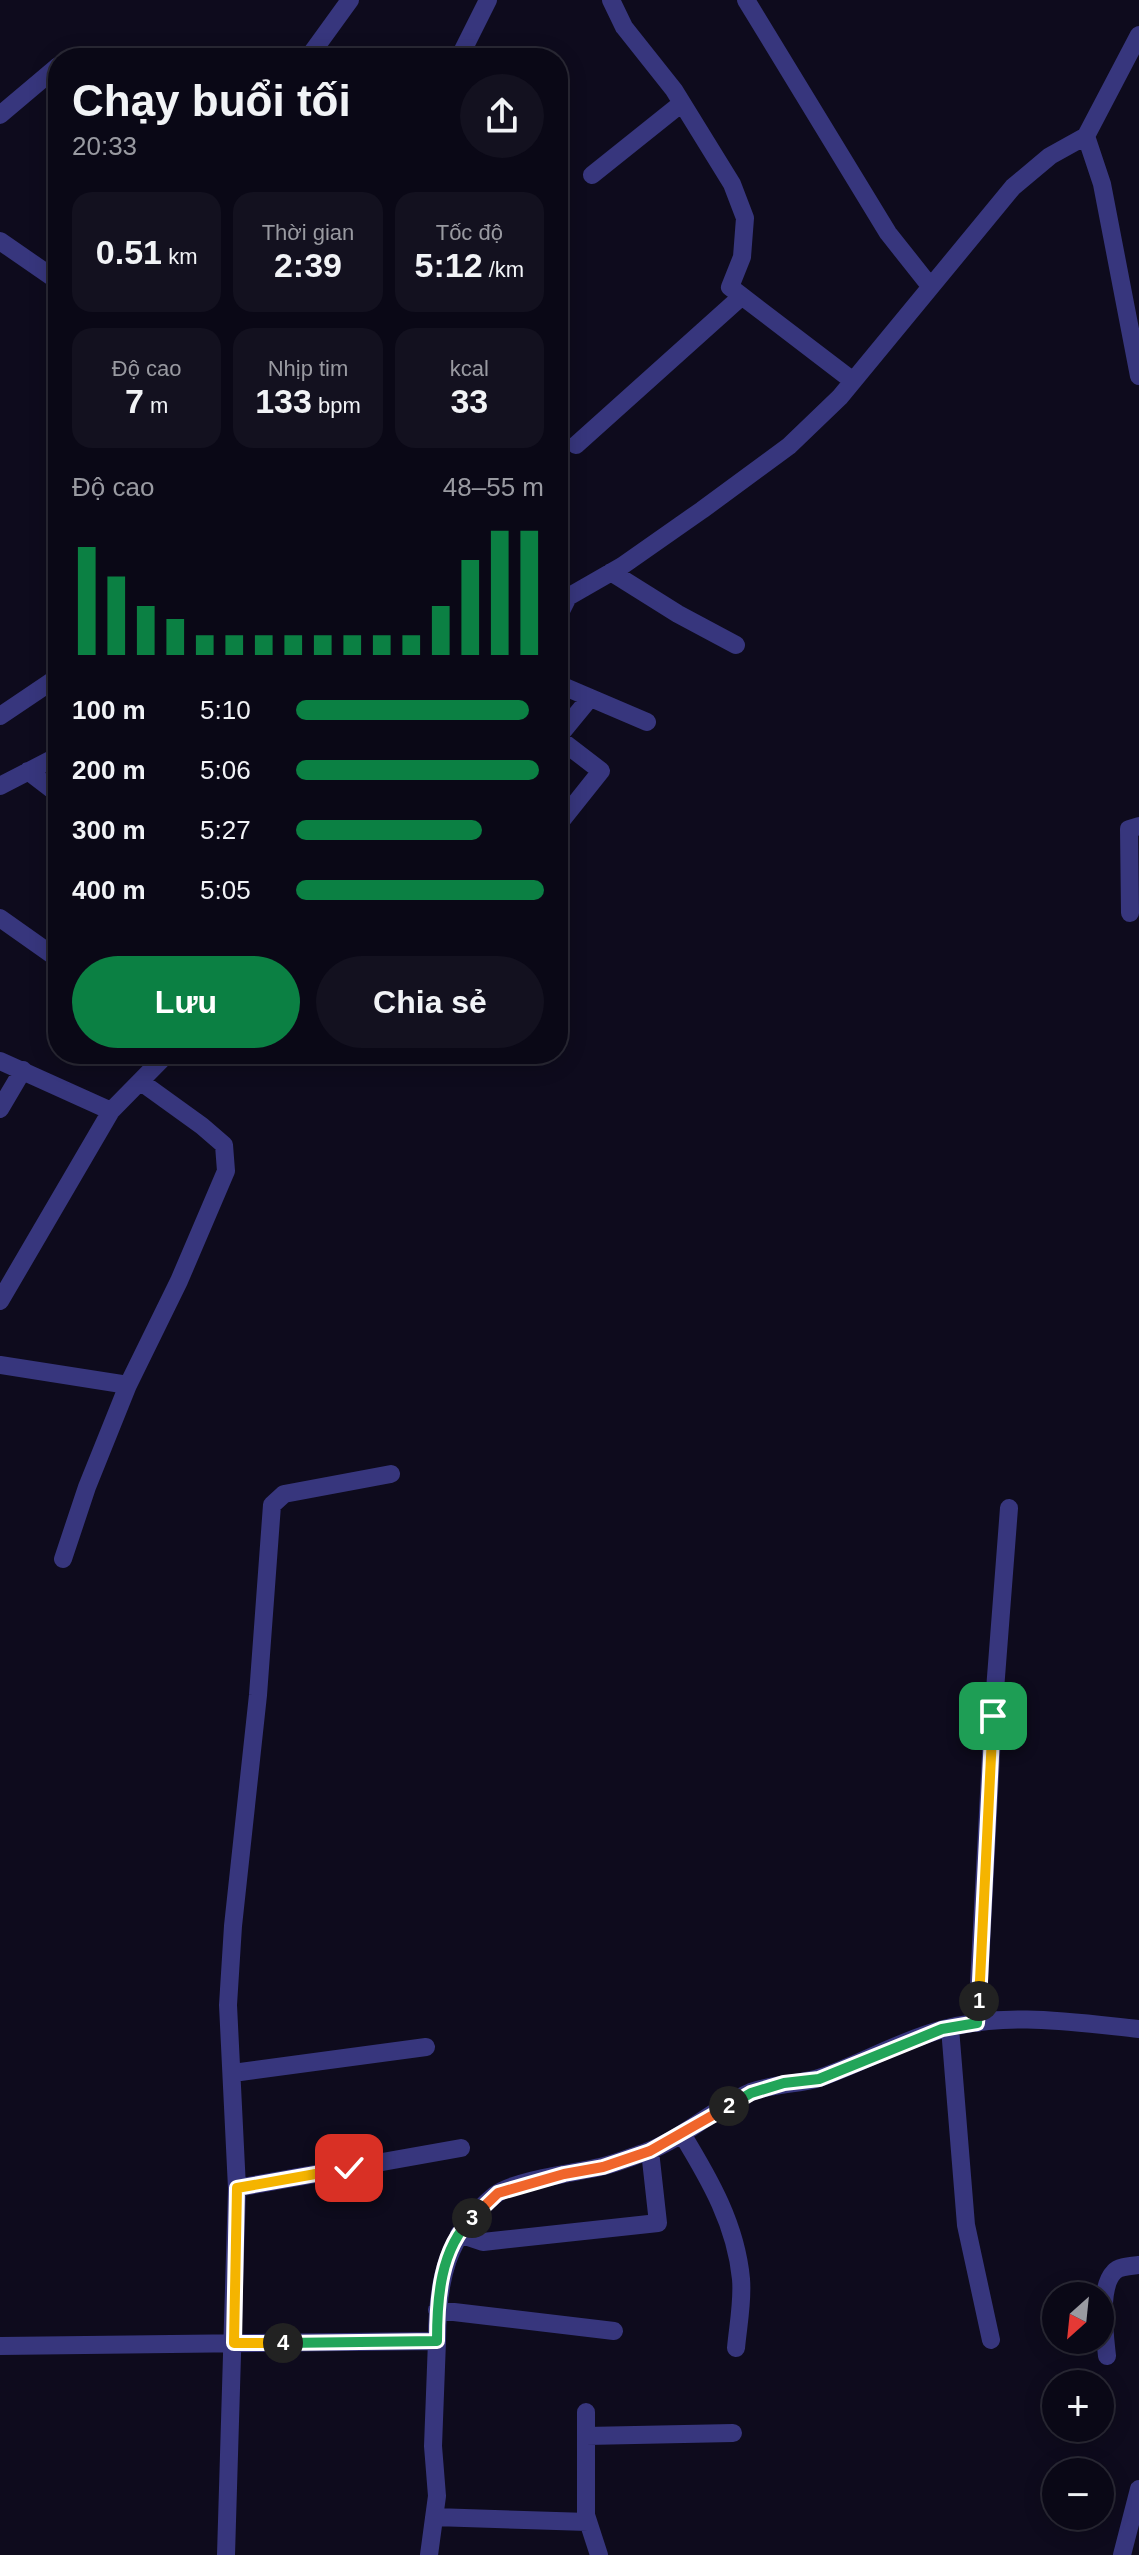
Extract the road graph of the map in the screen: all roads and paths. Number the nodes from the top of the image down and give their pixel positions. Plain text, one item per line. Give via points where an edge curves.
1 (350, 0) edge
2 (488, 0) edge
3 (611, 0) edge
4 (746, 0) edge
5 (1138, 38) edge
6 (315, 48) edge
7 (464, 48) edge
8 (48, 74) edge
9 (682, 103) junction
10 (0, 115) edge
11 (1086, 136) junction
12 (592, 175) dead end
13 (0, 241) edge
14 (48, 274) edge
15 (930, 286) junction
16 (742, 296) junction
17 (1139, 376) edge
18 (853, 381) junction
19 (576, 445) dead end
20 (611, 572) junction
21 (568, 594) edge
22 (736, 645) dead end
23 (48, 684) edge
24 (568, 688) edge
25 (590, 698) junction
26 (0, 716) edge
27 (647, 722) dead end
28 (568, 725) edge
29 (568, 745) edge
30 (48, 761) edge
31 (28, 771) junction
32 (0, 786) edge
33 (48, 786) edge
34 (568, 812) edge
35 (1139, 826) edge
36 (1130, 913) dead end
37 (0, 918) edge
38 (48, 952) edge
39 (0, 1061) edge
40 (158, 1064) edge
41 (23, 1070) junction
42 (141, 1082) junction
43 (0, 1109) edge
44 (111, 1111) junction
45 (0, 1301) edge
46 (0, 1365) edge
47 (128, 1385) junction
48 (391, 1474) dead end
49 (1009, 1508) dead end
50 (63, 1559) dead end
51 (977, 2023) junction
52 (950, 2028) junction
53 (1139, 2029) edge
54 (426, 2047) dead end
55 (233, 2073) junction
56 (682, 2134) junction
57 (461, 2148) dead end
58 (650, 2151) junction
59 (237, 2188) junction
60 (459, 2234) junction
61 (1139, 2265) edge
62 (437, 2310) junction
63 (614, 2331) dead end
64 (991, 2340) dead end
65 (437, 2341) junction
66 (234, 2343) junction
67 (0, 2346) edge
68 (736, 2348) dead end
69 (1107, 2356) dead end
70 (586, 2412) dead end
71 (733, 2433) dead end
72 (586, 2436) junction
73 (1139, 2489) edge
74 (1136, 2514) edge
75 (434, 2517) junction
76 (588, 2522) junction
77 (226, 2555) edge
78 (429, 2555) edge
79 (599, 2555) edge
80 (1122, 2555) edge

1 - 6 street
2 - 7 street
3 - 9 street via 624,27
4 - 15 street via 888,233
5 - 11 street
8 - 10 street
9 - 12 street
9 - 16 street via 732,184 745,218 742,257 730,287
11 - 15 street via 1050,156 1013,187
11 - 17 street via 1102,184
13 - 14 street
15 - 18 street
16 - 18 street
16 - 19 street
18 - 20 street via 789,446
20 - 21 street
20 - 22 street
23 - 26 street
24 - 25 street
25 - 27 street
25 - 28 street
29 - 34 street via 601,771
30 - 31 street
31 - 32 street
31 - 33 street
35 - 36 street via 1129,829
37 - 38 street
39 - 41 street
40 - 42 street
41 - 43 street
41 - 44 street
42 - 44 street
42 - 47 street via 224,1145 226,1171
44 - 45 street
46 - 47 street
47 - 50 street
48 - 55 street via 284,1494 272,1505 233,1926 228,2005
49 - 51 street
51 - 52 street
51 - 53 street via 1010,2018
52 - 56 street via 819,2079 751,2093
52 - 64 street via 966,2225
54 - 55 street
55 - 59 street
56 - 58 street
56 - 68 street via 707,2174 730,2228 741,2281
57 - 59 street
58 - 60 street via 498,2193
58 - 60 street via 658,2223 483,2242
59 - 66 street
60 - 62 street via 444,2265
61 - 69 street via 1118,2269 1111,2278 1104,2299
62 - 63 street
62 - 65 street
65 - 66 street
65 - 75 street
66 - 67 street
66 - 77 street
70 - 72 street
71 - 72 street
72 - 76 street
73 - 74 street
74 - 80 street
75 - 76 street
75 - 78 street
76 - 79 street

